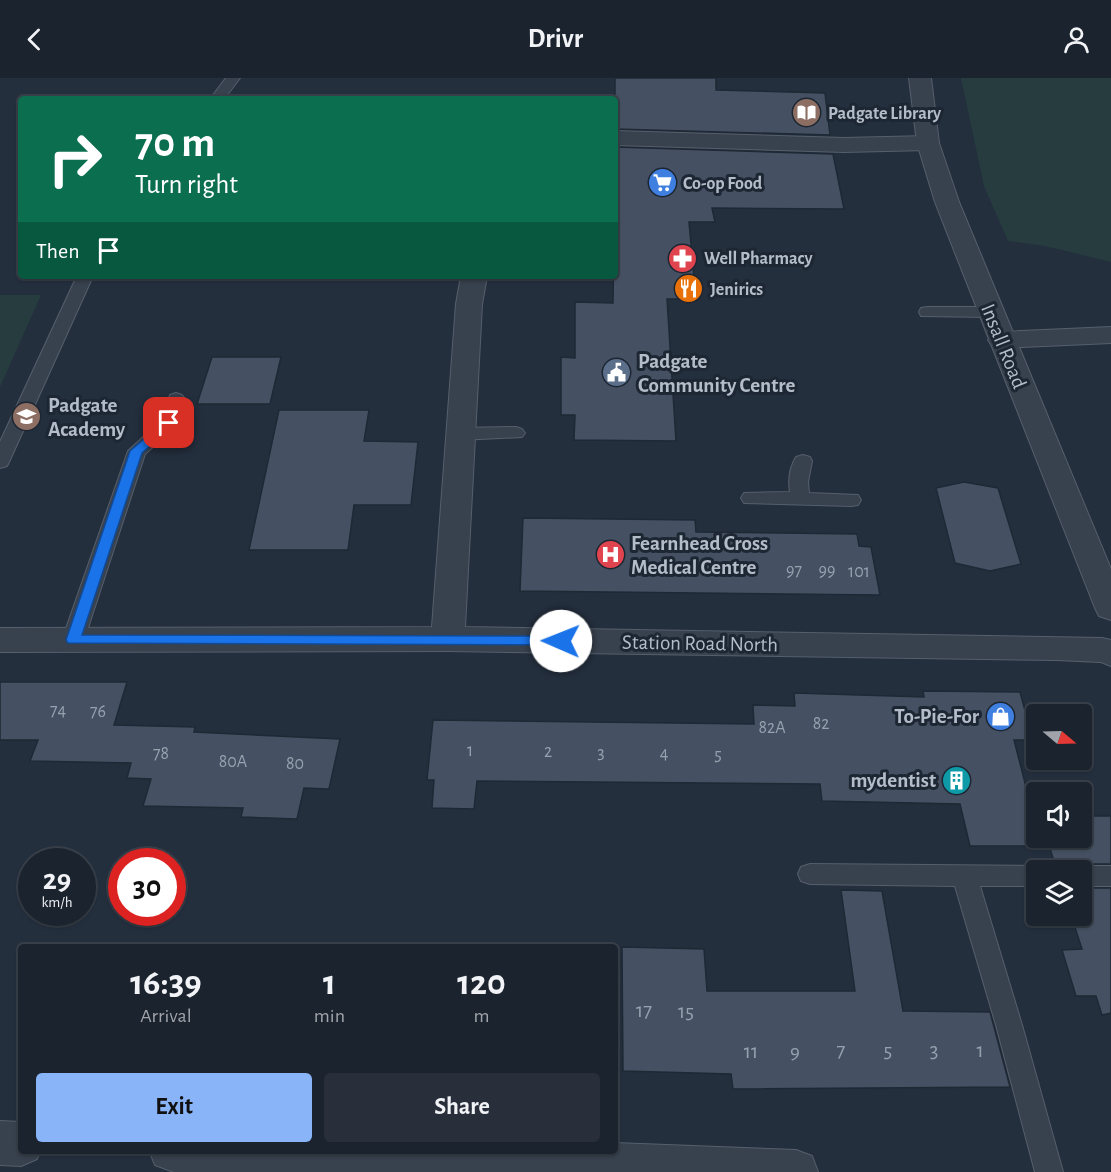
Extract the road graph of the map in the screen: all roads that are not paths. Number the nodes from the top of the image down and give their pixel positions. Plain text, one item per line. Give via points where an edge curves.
1 (233, 78) edge
2 (920, 78) edge
3 (219, 96) edge
4 (618, 138) edge
5 (928, 143) junction
6 (84, 279) edge
7 (471, 290) edge
8 (927, 312) dead end
9 (990, 312) junction
10 (1111, 335) edge
11 (1001, 340) junction
12 (176, 399) dead end
13 (516, 433) dead end
14 (460, 434) junction
15 (803, 461) dead end
16 (0, 462) edge
17 (751, 498) dead end
18 (801, 499) junction
19 (851, 500) dead end
20 (1111, 608) edge
21 (448, 639) junction
22 (0, 640) edge
23 (73, 640) junction
24 (1111, 653) edge
25 (810, 874) dead end
26 (964, 875) junction
27 (1026, 876) edge
28 (1092, 876) edge
29 (1111, 876) edge
30 (0, 1143) edge
31 (18, 1144) edge
32 (285, 1154) edge
33 (796, 1172) edge
34 (1049, 1172) edge

1 - 3 lane
2 - 5 street, Insall Road
4 - 5 street via 844,145
5 - 9 street, Insall Road
6 - 16 lane
7 - 14 street
8 - 9 lane
9 - 11 street, Insall Road
10 - 11 street
11 - 20 street, Insall Road
12 - 23 lane via 169,423 136,451
13 - 14 lane
14 - 21 street
15 - 18 lane via 798,482
17 - 18 lane
18 - 19 lane
21 - 23 street, Station Road North
21 - 24 street, Station Road North via 1056,648
22 - 23 street, Station Road North
25 - 26 lane
26 - 27 lane
26 - 34 lane
28 - 29 lane
30 - 31 street
32 - 33 street

